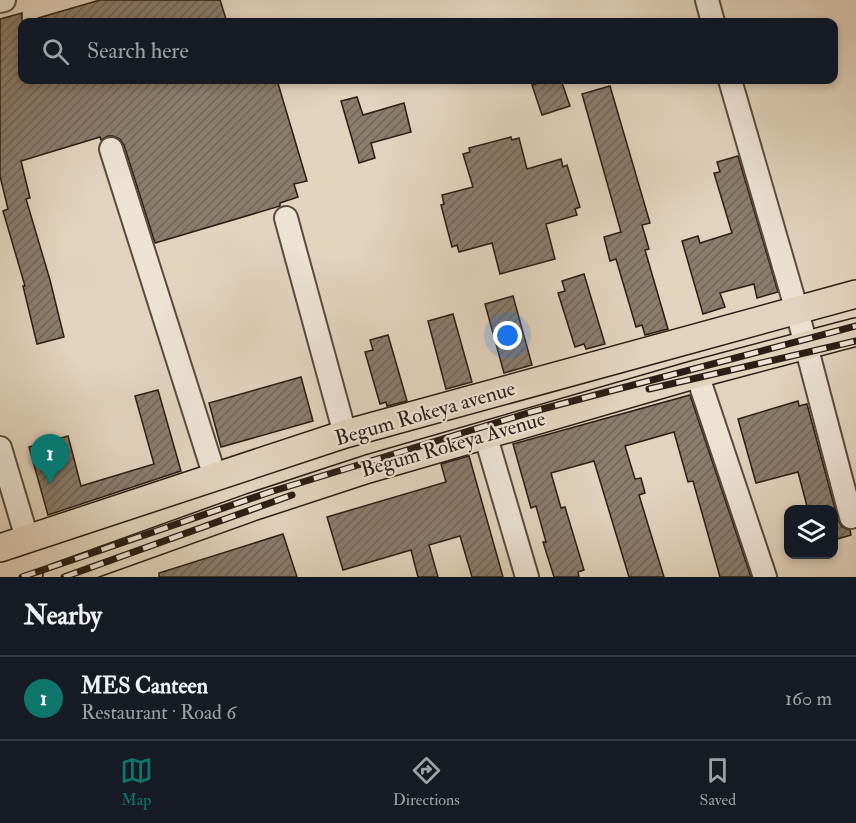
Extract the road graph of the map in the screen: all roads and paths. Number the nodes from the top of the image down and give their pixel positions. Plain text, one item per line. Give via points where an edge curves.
1 (707, 0) edge
2 (712, 18) edge
3 (731, 84) edge
4 (111, 149) dead end
5 (286, 218) dead end
6 (856, 294) edge
7 (797, 311) junction
8 (856, 332) edge
9 (806, 346) junction
10 (697, 374) junction
11 (345, 434) junction
12 (485, 434) junction
13 (0, 448) edge
14 (215, 477) junction
15 (851, 517) dead end
16 (27, 538) junction
17 (0, 548) edge
18 (57, 577) edge
19 (527, 577) edge
20 (765, 577) edge

1 - 2 street
3 - 7 street
4 - 14 street
5 - 11 street
6 - 7 main road, Begum Rokeya avenue
7 - 9 street
7 - 11 main road, Begum Rokeya avenue
8 - 9 main road, Begum Rokeya Avenue
9 - 10 main road, Begum Rokeya Avenue
9 - 15 street
10 - 12 main road, Begum Rokeya Avenue
10 - 20 street
11 - 14 main road, Begum Rokeya avenue
12 - 18 main road, Begum Rokeya Avenue via 252,507
12 - 19 street
13 - 16 street
14 - 16 main road, Begum Rokeya avenue
16 - 17 main road, Begum Rokeya avenue

